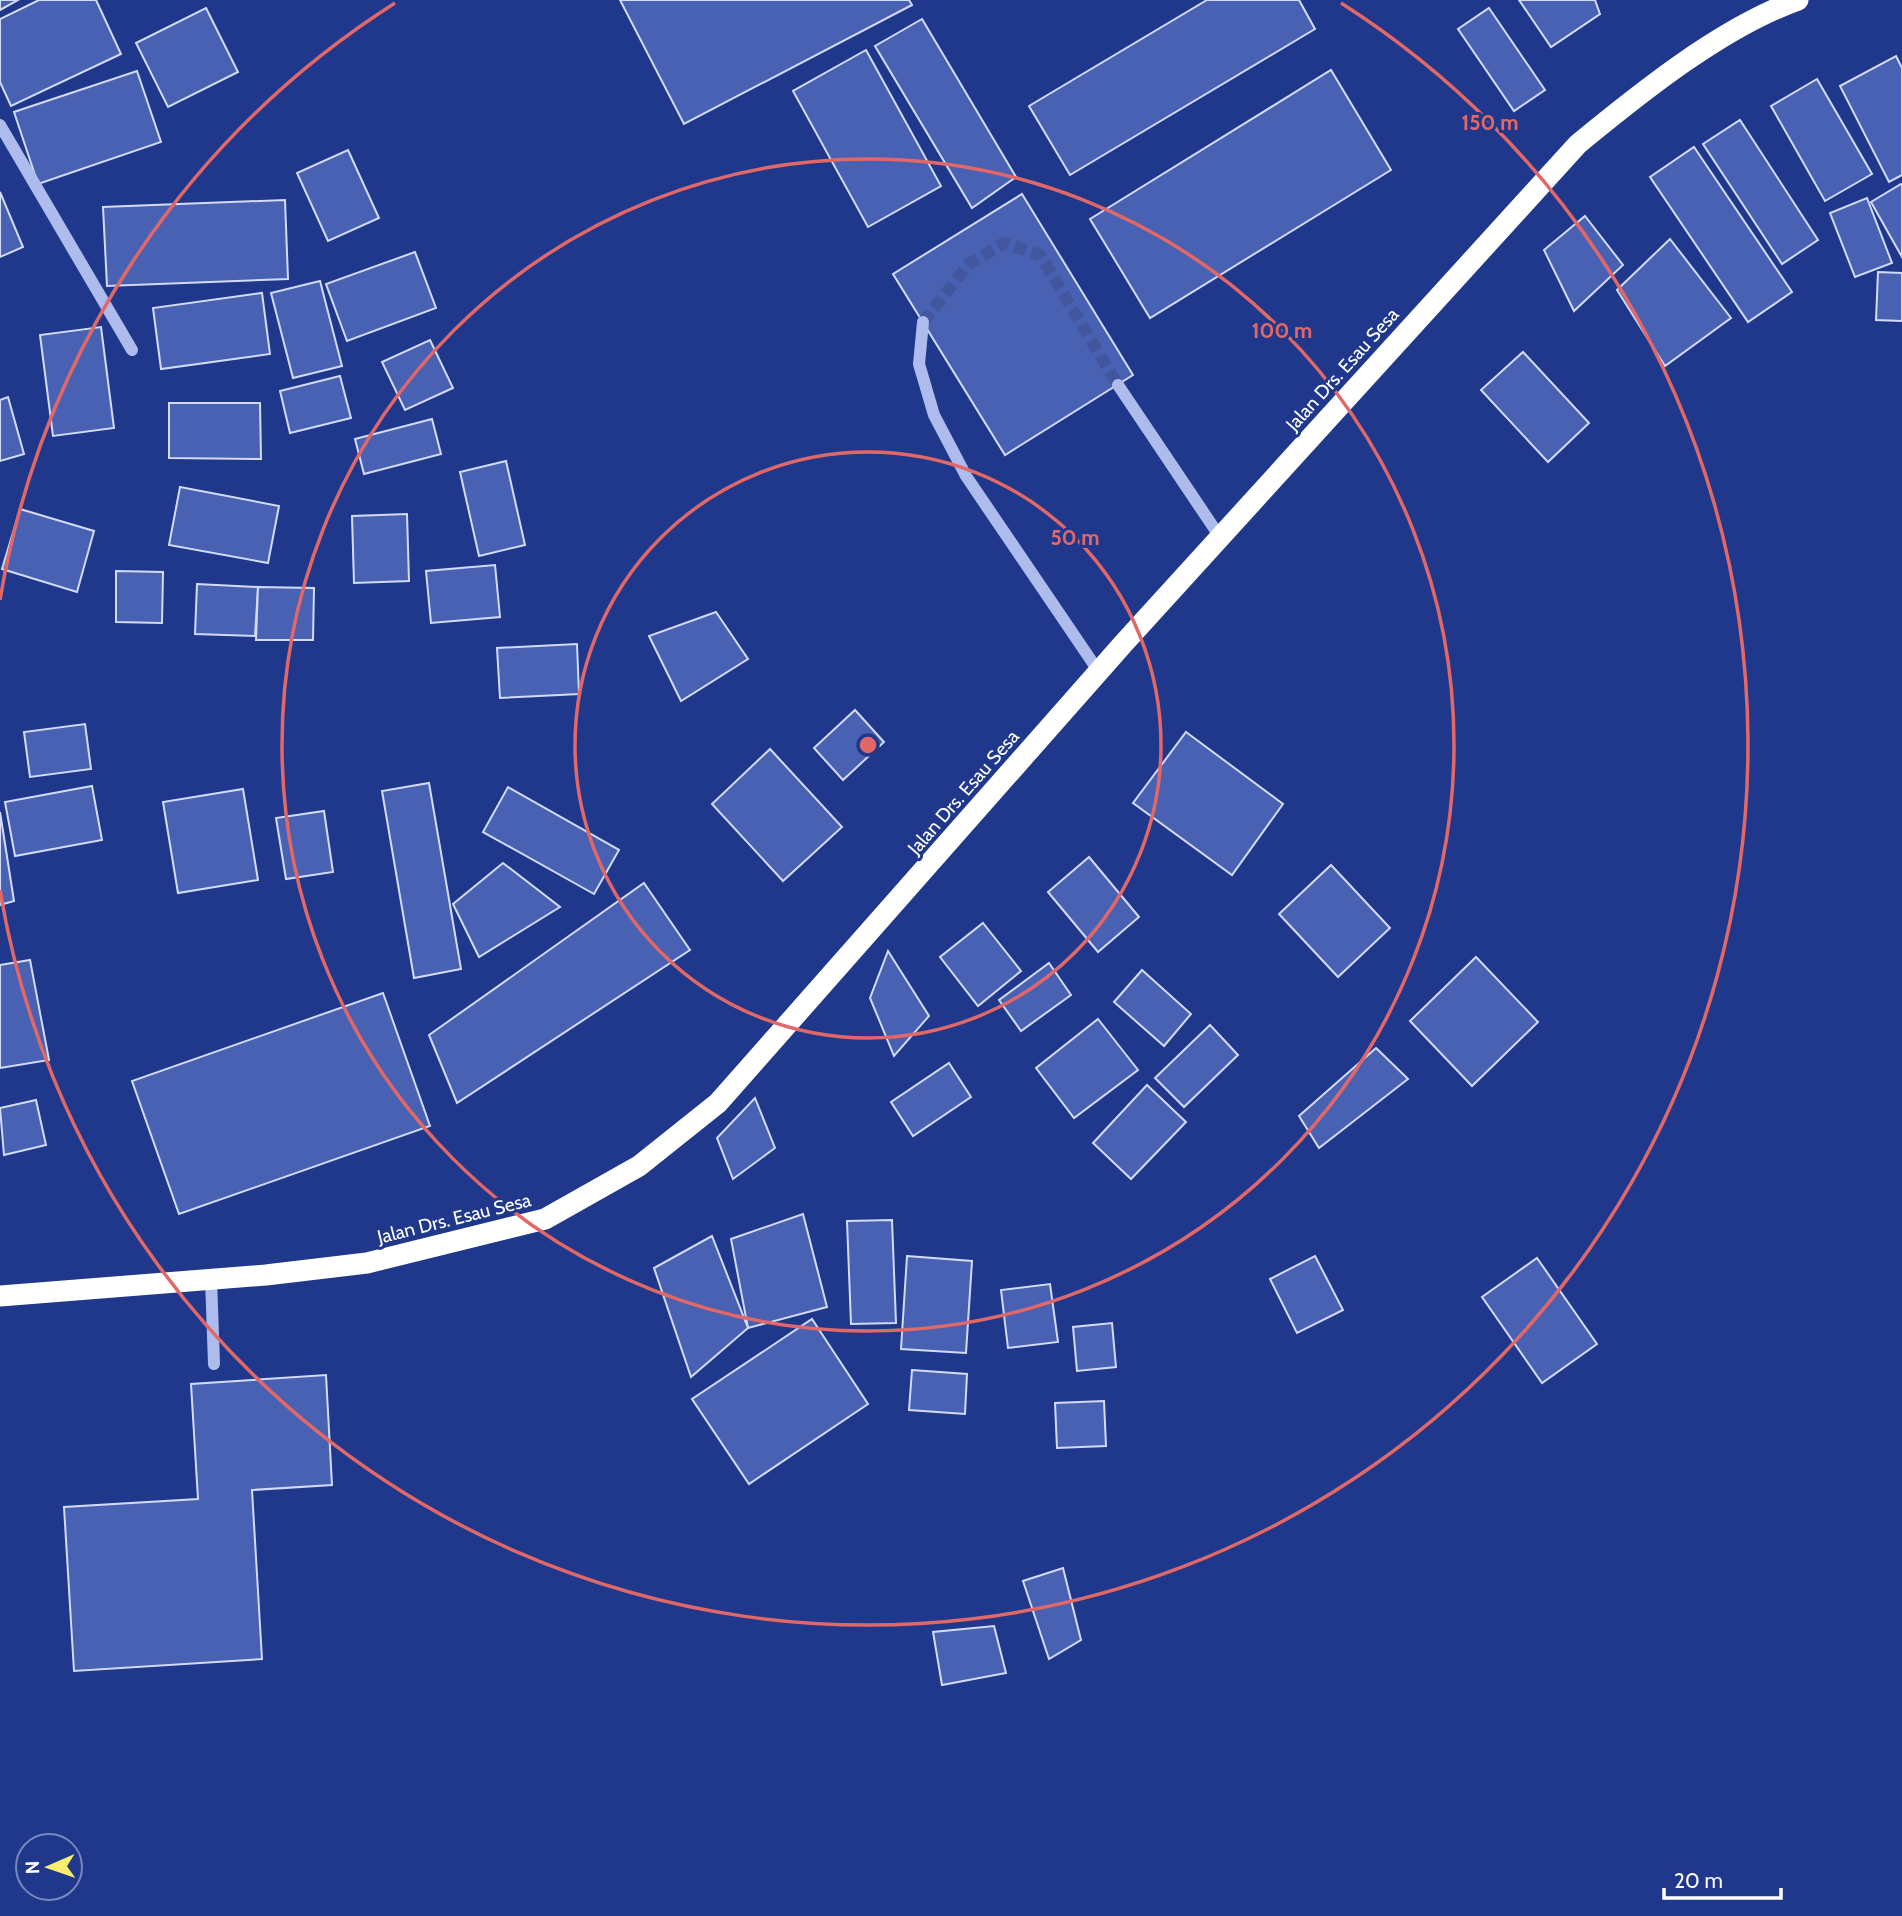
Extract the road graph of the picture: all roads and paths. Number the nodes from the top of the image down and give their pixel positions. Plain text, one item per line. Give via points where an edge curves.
1 (1798, 0) edge
2 (0, 125) edge
3 (923, 322) tunnel mouth
4 (132, 350) dead end
5 (1118, 385) tunnel mouth
6 (1220, 537) junction
7 (1099, 671) junction
8 (211, 1279) junction
9 (0, 1296) edge
10 (214, 1364) dead end

1 - 6 highway, Jalan Drs. Esau Sesa via 1647,87 1578,144
2 - 4 street
3 - 7 street via 919,364 934,415 966,476
5 - 6 street
6 - 7 highway, Jalan Drs. Esau Sesa
7 - 8 highway, Jalan Drs. Esau Sesa via 718,1103 639,1166 545,1219 456,1243 367,1263
8 - 9 highway, Jalan Drs. Esau Sesa
8 - 10 street

